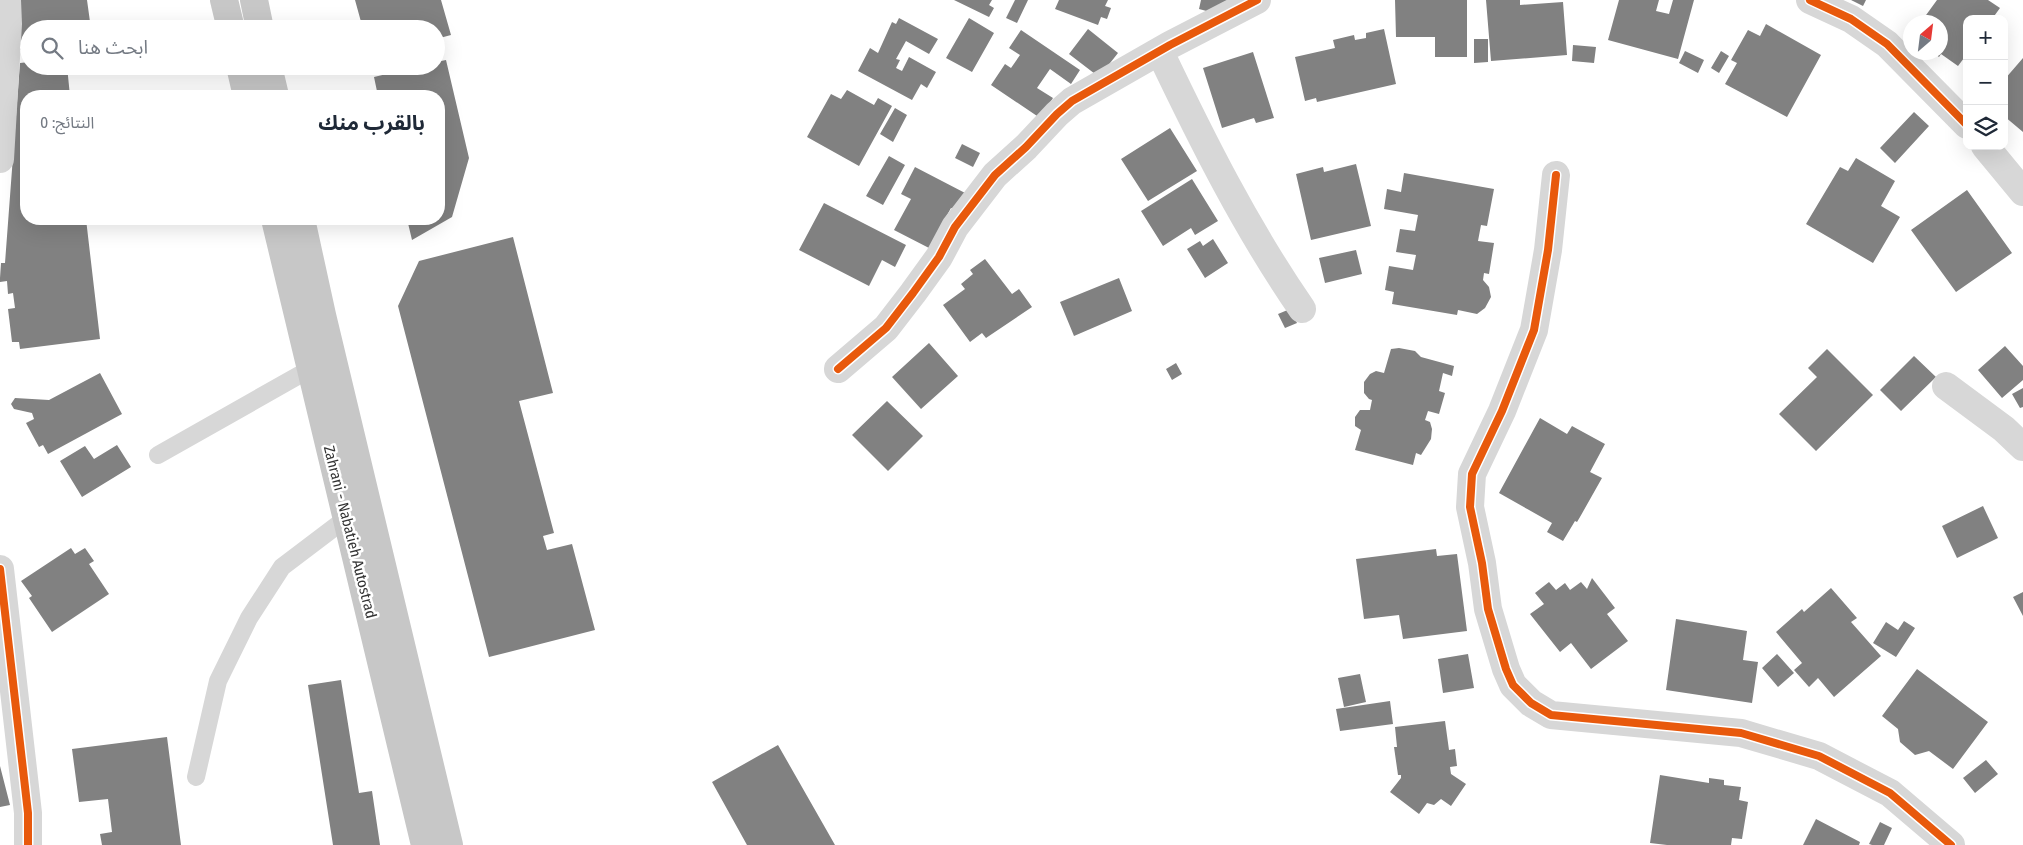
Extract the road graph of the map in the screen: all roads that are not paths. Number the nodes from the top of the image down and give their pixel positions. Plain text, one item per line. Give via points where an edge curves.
1 (7, 0) edge
2 (224, 0) edge
3 (254, 0) edge
4 (1257, 0) edge
5 (1810, 0) edge
6 (229, 20) edge
7 (258, 20) edge
8 (1160, 52) junction
9 (242, 75) edge
10 (270, 75) edge
11 (246, 90) edge
12 (274, 90) edge
13 (1963, 121) edge
14 (1988, 150) edge
15 (0, 160) edge
16 (1556, 175) dead end
17 (2023, 192) edge
18 (276, 225) edge
19 (302, 225) edge
20 (1302, 309) dead end
21 (310, 369) junction
22 (838, 369) dead end
23 (1946, 386) dead end
24 (2023, 447) edge
25 (158, 455) dead end
26 (348, 517) junction
27 (0, 569) edge
28 (196, 777) dead end
29 (28, 845) edge
30 (425, 845) edge
31 (449, 845) edge
32 (1951, 845) edge

1 - 15 street
2 - 6 highway
3 - 7 highway
4 - 8 street
5 - 13 street via 1851,19 1887,44
8 - 20 street via 1206,148 1277,273
8 - 22 street via 1072,101 995,175 886,328
9 - 11 highway
10 - 12 highway
14 - 17 street
16 - 32 street via 1546,264 1534,330 1502,411 1472,474 1470,507 1488,609 1514,685 1531,703 1551,715 1741,733 1818,756 1890,793
18 - 21 highway, Zahrani - Nabatieh Autostrad
19 - 31 highway, Zahrani - Nabatieh Autostrad
21 - 25 lane
21 - 26 highway, Zahrani - Nabatieh Autostrad
23 - 24 street
26 - 28 lane via 282,567 249,618 218,681
26 - 30 highway, Zahrani - Nabatieh Autostrad
27 - 29 street via 28,813

